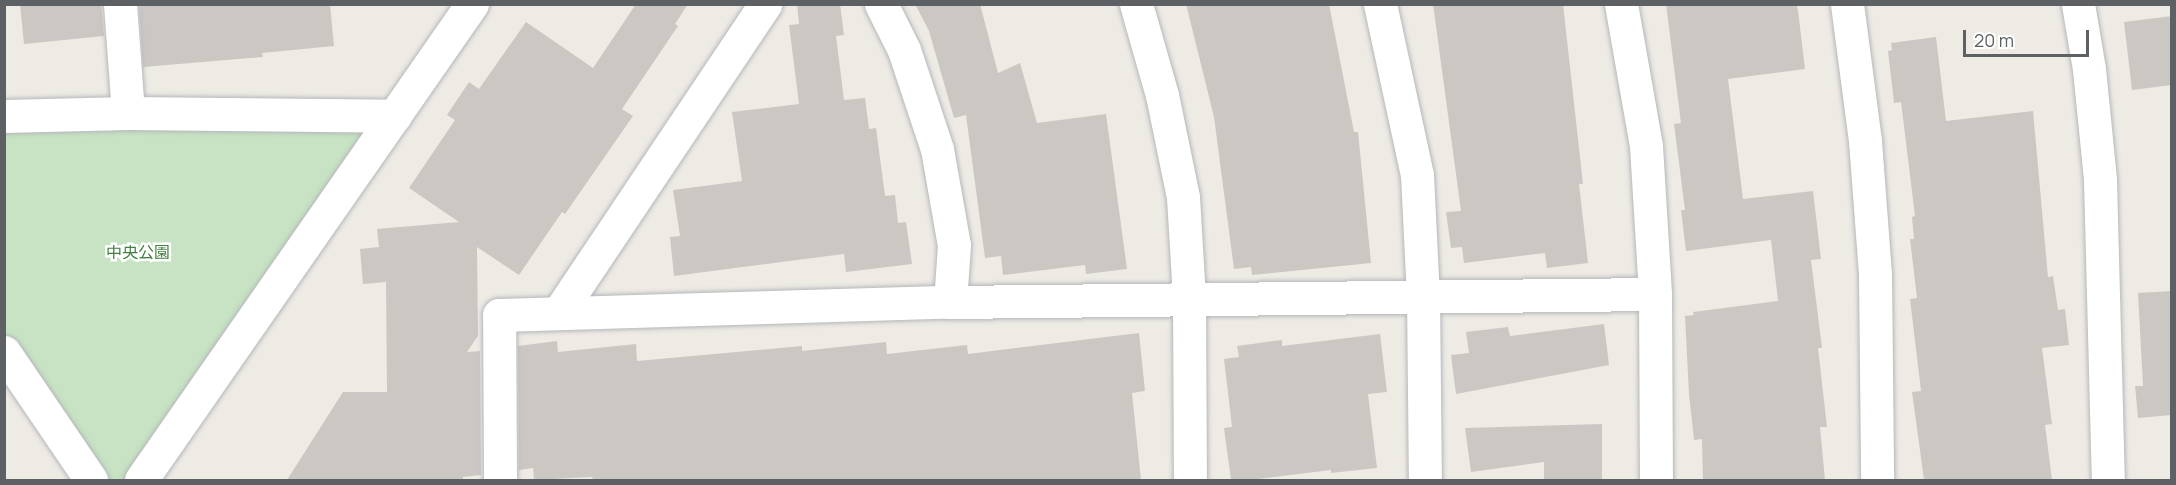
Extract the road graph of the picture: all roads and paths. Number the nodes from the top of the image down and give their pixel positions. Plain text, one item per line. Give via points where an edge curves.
1 (120, 4) edge
2 (472, 4) edge
3 (765, 4) edge
4 (881, 4) edge
5 (1136, 4) edge
6 (1380, 4) edge
7 (1622, 4) edge
8 (1847, 4) edge
9 (2078, 4) edge
10 (128, 113) junction
11 (4, 116) edge
12 (395, 116) junction
13 (1654, 294) junction
14 (1423, 297) junction
15 (1189, 298) junction
16 (950, 302) junction
17 (559, 312) junction
18 (4, 352) edge
19 (91, 480) edge
20 (141, 480) edge
21 (500, 480) edge
22 (1190, 480) edge
23 (1425, 480) edge
24 (1656, 480) edge
25 (1877, 480) edge
26 (2108, 480) edge

1 - 10 street
2 - 12 street
3 - 17 street
4 - 16 street via 904,50 938,149 954,245
5 - 15 street via 1162,95 1183,197
6 - 14 street via 1417,175
7 - 13 street via 1646,146
8 - 25 street via 1865,141 1875,274
9 - 26 street via 2100,180
10 - 11 street
10 - 12 street
12 - 20 street
13 - 14 street
13 - 24 street
14 - 15 street
14 - 23 street
15 - 16 street
15 - 22 street
16 - 17 street
17 - 21 street via 499,315
18 - 19 street

